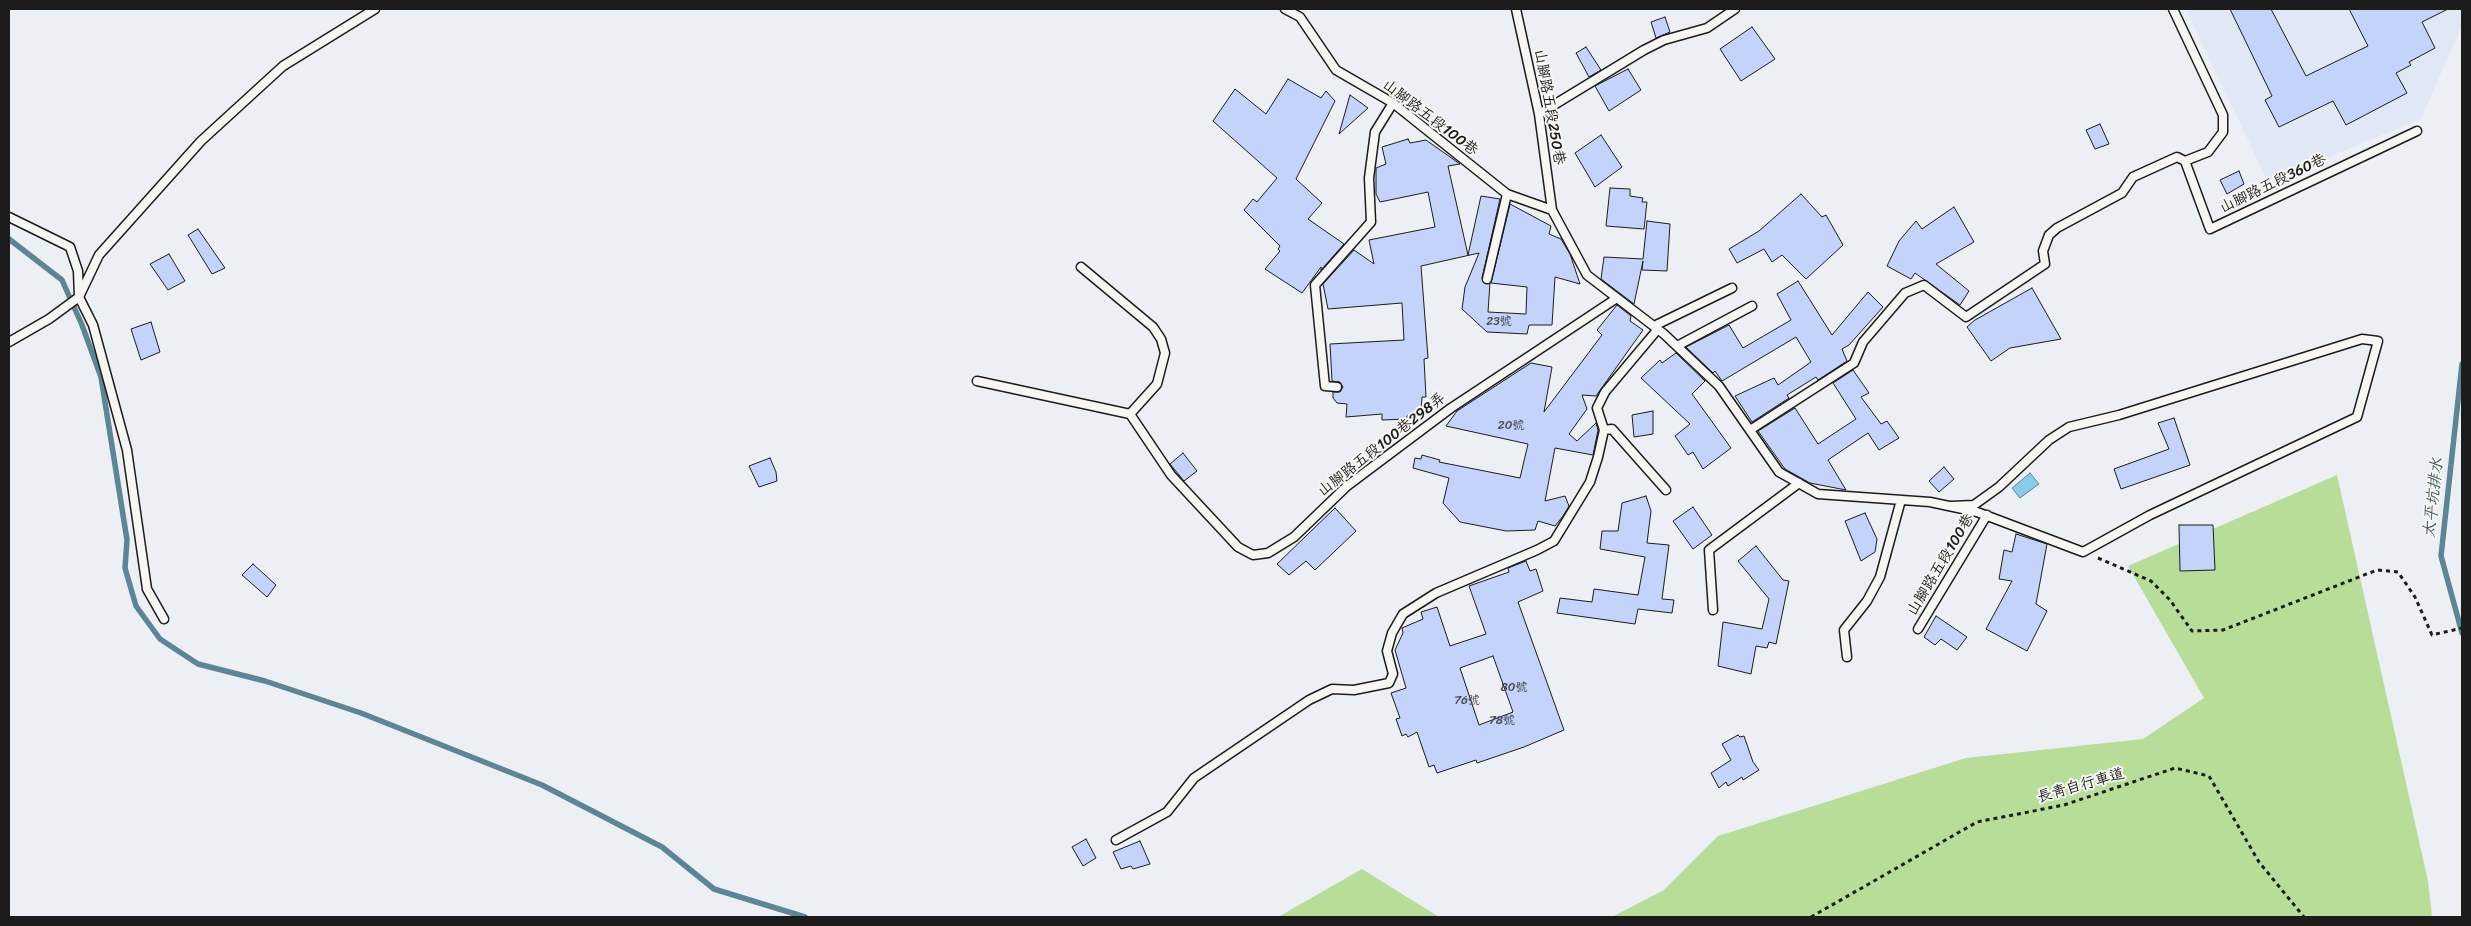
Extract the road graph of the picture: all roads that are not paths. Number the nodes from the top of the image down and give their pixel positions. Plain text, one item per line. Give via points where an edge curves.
1 (375, 9) edge
2 (1286, 9) edge
3 (1516, 9) edge
4 (1735, 9) edge
5 (2173, 9) edge
6 (1393, 103) junction
7 (1539, 114) junction
8 (2417, 131) dead end
9 (2185, 161) junction
10 (1507, 194) junction
11 (1552, 210) junction
12 (9, 217) edge
13 (1081, 267) dead end
14 (1487, 279) dead end
15 (1732, 288) dead end
16 (79, 297) junction
17 (1618, 298) junction
18 (1752, 306) dead end
19 (1656, 328) junction
20 (9, 342) edge
21 (1677, 346) junction
22 (977, 381) dead end
23 (1337, 387) dead end
24 (1130, 414) junction
25 (1604, 430) junction
26 (1750, 430) junction
27 (1799, 483) junction
28 (1666, 490) dead end
29 (1902, 500) junction
30 (1951, 506) junction
31 (1987, 516) junction
32 (1713, 610) dead end
33 (164, 620) dead end
34 (1918, 629) dead end
35 (1848, 657) dead end
36 (1116, 840) dead end

1 - 16 lane via 283,66 201,141 99,256
2 - 6 lane, 山腳路五段100巷 via 1300,17 1336,70
3 - 7 lane, 山腳路五段250巷
4 - 7 lane via 1707,28 1664,40 1644,50
5 - 9 lane via 2223,115 2223,132 2208,152
6 - 10 lane, 山腳路五段100巷
6 - 23 lane via 1375,132 1369,178 1371,222 1315,285 1325,386
7 - 11 lane, 山腳路五段250巷
8 - 9 lane, 山腳路五段360巷 via 2210,230
9 - 26 lane via 2177,157 2134,177 2122,192 2057,228 2049,235 2043,251 2045,264 1966,317 1924,285 1905,293 1863,342 1854,363
10 - 11 lane, 山腳路五段100巷
10 - 14 lane
11 - 17 lane via 1587,275
12 - 16 lane via 70,247 78,271
13 - 24 lane via 1153,326 1161,339 1164,353 1157,384
15 - 19 lane
16 - 20 lane
16 - 33 lane via 94,325 127,450 147,588
17 - 19 lane
17 - 24 lane, 山腳路五段100巷298弄 via 1451,408 1347,486 1294,537 1268,553 1253,555 1238,547 1171,475
18 - 21 lane
19 - 21 lane
19 - 25 lane via 1605,392 1597,408
21 - 26 lane via 1719,386
22 - 24 lane
25 - 28 lane via 1612,429
25 - 36 lane via 1590,482 1554,541 1436,594 1403,614 1392,632 1387,651 1394,674 1388,683 1354,690 1332,689 1309,700 1194,778 1167,812
26 - 27 lane via 1779,472
27 - 29 lane via 1818,494
27 - 32 lane via 1709,550
29 - 30 lane
29 - 35 lane via 1880,577 1867,601 1844,630
30 - 31 lane
30 - 31 lane via 1974,506 2049,440 2069,427 2119,415 2362,339 2378,341 2357,417 2150,515 2083,552
31 - 34 lane, 山腳路五段100巷

